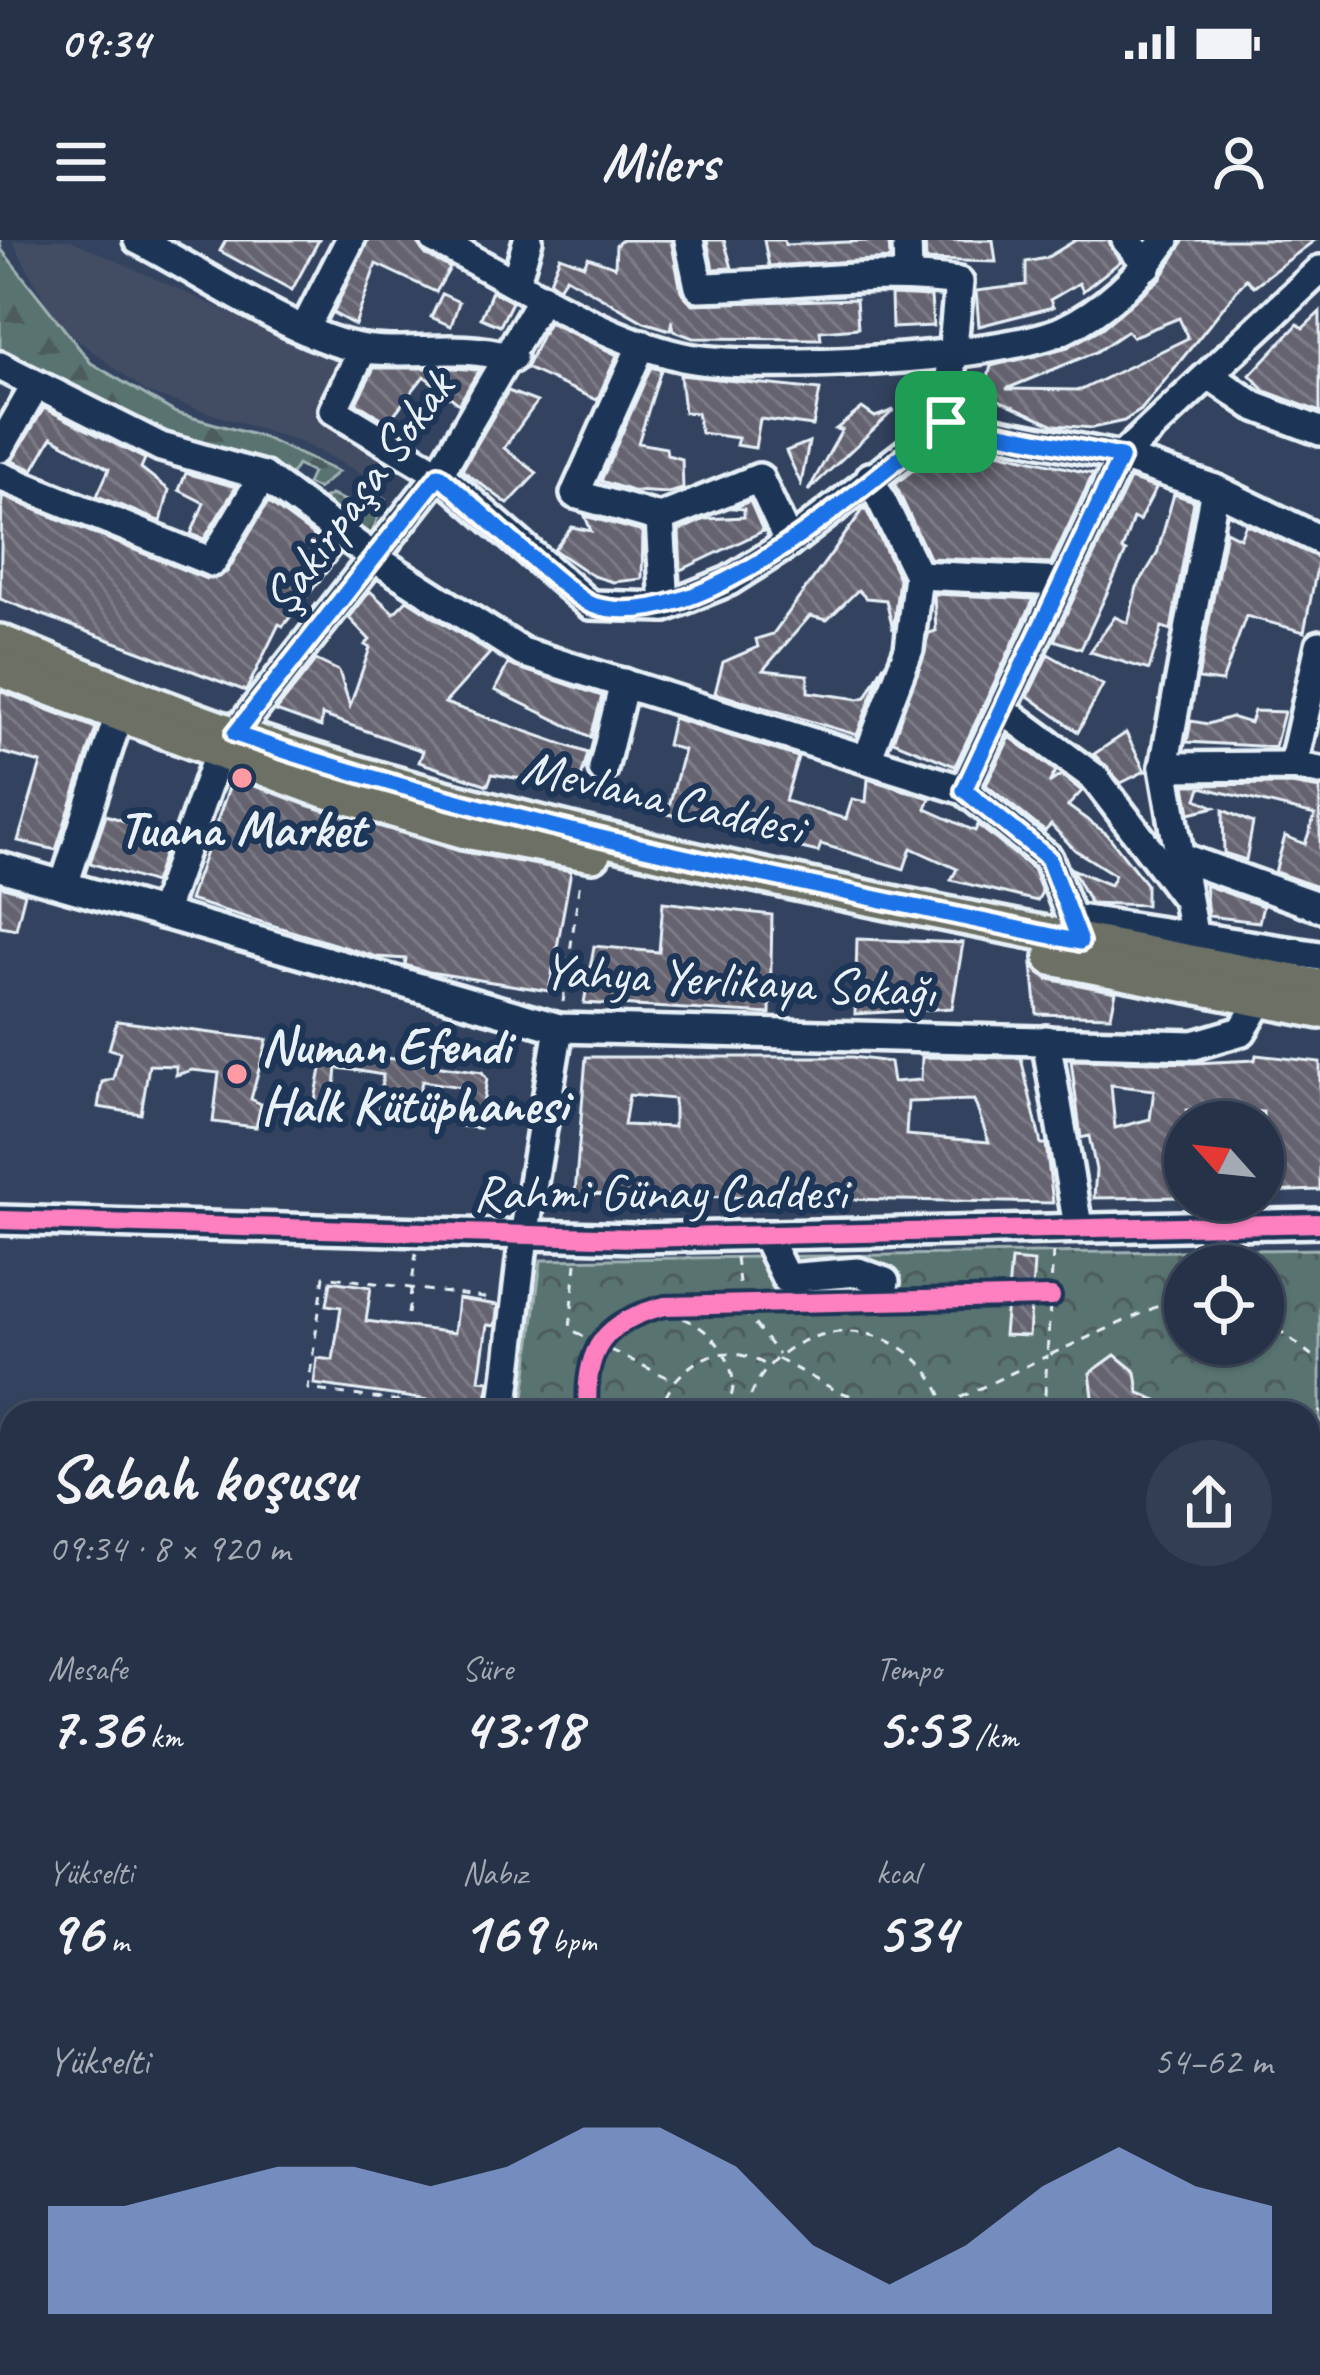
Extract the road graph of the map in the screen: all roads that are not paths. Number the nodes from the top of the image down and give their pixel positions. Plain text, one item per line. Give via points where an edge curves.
1 (138, 240) edge
2 (350, 240) edge
3 (435, 240) edge
4 (527, 240) edge
5 (689, 240) edge
6 (907, 240) edge
7 (1126, 240) edge
8 (1165, 240) edge
9 (189, 251) edge
10 (1148, 265) junction
11 (1320, 270) edge
12 (908, 274) junction
13 (516, 281) junction
14 (542, 297) junction
15 (304, 328) junction
16 (642, 344) junction
17 (363, 349) junction
18 (953, 353) junction
19 (512, 358) junction
20 (0, 366) edge
21 (1212, 377) junction
22 (36, 385) junction
23 (946, 422) junction
24 (1320, 431) edge
25 (0, 448) edge
26 (1121, 457) junction
27 (439, 475) junction
28 (0, 476) edge
29 (263, 476) junction
30 (870, 477) junction
31 (1215, 489) junction
32 (660, 518) junction
33 (1320, 541) edge
34 (789, 543) junction
35 (376, 559) junction
36 (917, 575) junction
37 (1062, 582) junction
38 (665, 607) junction
39 (0, 642) edge
40 (1320, 647) edge
41 (0, 670) edge
42 (624, 683) junction
43 (1003, 710) junction
44 (118, 718) junction
45 (226, 744) junction
46 (867, 759) junction
47 (1164, 767) junction
48 (603, 769) dead end
49 (1306, 769) edge
50 (964, 790) junction
51 (1183, 858) junction
52 (0, 867) edge
53 (65, 882) junction
54 (1189, 902) junction
55 (1320, 907) edge
56 (162, 914) junction
57 (1076, 930) junction
58 (1196, 949) junction
59 (1320, 956) edge
60 (1320, 987) edge
61 (1260, 1001) junction
62 (1320, 1011) edge
63 (559, 1028) junction
64 (1046, 1040) junction
65 (0, 1220) edge
66 (1320, 1223) edge
67 (1066, 1226) junction
68 (751, 1235) junction
69 (524, 1236) junction
70 (885, 1282) dead end
71 (504, 1401) edge

1 - 9 street
2 - 15 street
3 - 13 street
4 - 13 street
5 - 12 street via 699,287
6 - 12 street
7 - 10 street
8 - 10 street
9 - 15 street
10 - 18 street via 1062,330
11 - 21 street
12 - 18 street via 959,282
13 - 14 street
14 - 16 street
14 - 19 street, Şakirpaşa Sokak
15 - 17 street
16 - 18 street via 732,363
16 - 32 street via 575,494
17 - 19 street via 470,346
17 - 27 street via 333,410
18 - 23 street
19 - 27 street, Şakirpaşa Sokak
20 - 22 street
21 - 24 street via 1254,406
21 - 26 street
22 - 25 street
22 - 29 street via 161,447
23 - 26 street
23 - 30 street
26 - 31 street
26 - 37 street
27 - 35 street, Şakirpaşa Sokak
27 - 38 street via 590,605
28 - 29 street via 212,562
29 - 35 street
30 - 34 street
30 - 36 street
31 - 33 street
31 - 47 street
32 - 34 street via 759,478
32 - 38 street
34 - 38 street
35 - 42 street via 522,652
35 - 45 street, Şakirpaşa Sokak
36 - 37 street
36 - 46 street via 909,649
37 - 43 street
39 - 45 main road, Mevlana Caddesi
40 - 49 street
41 - 44 main road, Mevlana Caddesi
42 - 46 street
42 - 48 street
43 - 50 street
43 - 54 street via 1095,778
44 - 45 main road, Mevlana Caddesi
44 - 53 street
45 - 56 street, Şakirpaşa Sokak
45 - 57 main road, Mevlana Caddesi via 587,831
45 - 61 main road, Mevlana Caddesi via 465,831
46 - 50 street
47 - 49 street
47 - 51 street
50 - 57 street via 1048,858
51 - 54 street
51 - 55 street
52 - 53 street, Yahya Yerlikaya Sokağı
53 - 56 street, Yahya Yerlikaya Sokağı
54 - 58 street
56 - 63 street, Yahya Yerlikaya Sokağı
57 - 58 main road, Mevlana Caddesi
58 - 59 street
58 - 60 main road, Mevlana Caddesi
61 - 62 main road, Mevlana Caddesi
61 - 64 street, Yahya Yerlikaya Sokağı via 1242,1031 1194,1045
63 - 64 street, Yahya Yerlikaya Sokağı
63 - 69 street
64 - 67 street
65 - 69 street, Rahmi Günay Caddesi
66 - 67 street, Rahmi Günay Caddesi
67 - 68 street, Rahmi Günay Caddesi
68 - 69 street, Rahmi Günay Caddesi
68 - 70 street via 786,1278 858,1272
69 - 71 street

